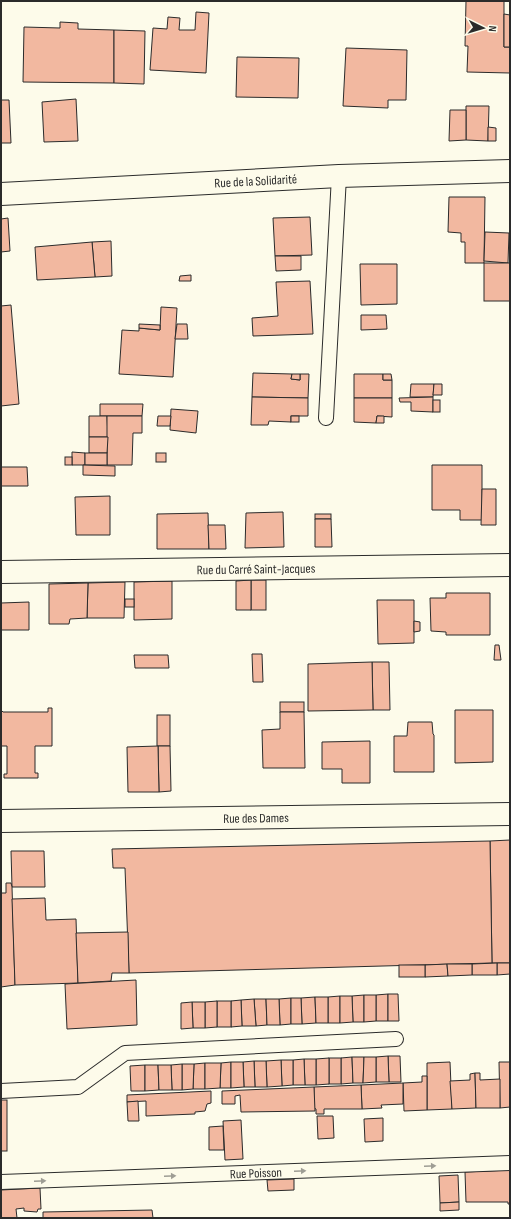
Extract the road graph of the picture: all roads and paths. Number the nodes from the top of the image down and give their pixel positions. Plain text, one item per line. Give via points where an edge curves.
1 (510, 172) edge
2 (339, 176) junction
3 (1, 194) edge
4 (326, 418) dead end
5 (510, 565) edge
6 (1, 572) edge
7 (510, 814) edge
8 (1, 821) edge
9 (396, 1039) dead end
10 (1, 1091) edge
11 (510, 1163) edge
12 (1, 1182) edge

1 - 2 street, Rue de la Solidarité
2 - 3 street, Rue de la Solidarité
2 - 4 lane
5 - 6 street, Rue du Carré Saint-Jacques
7 - 8 street, Rue des Dames
9 - 10 lane via 125,1053 78,1087
12 -> 11 lane, Rue Poisson

